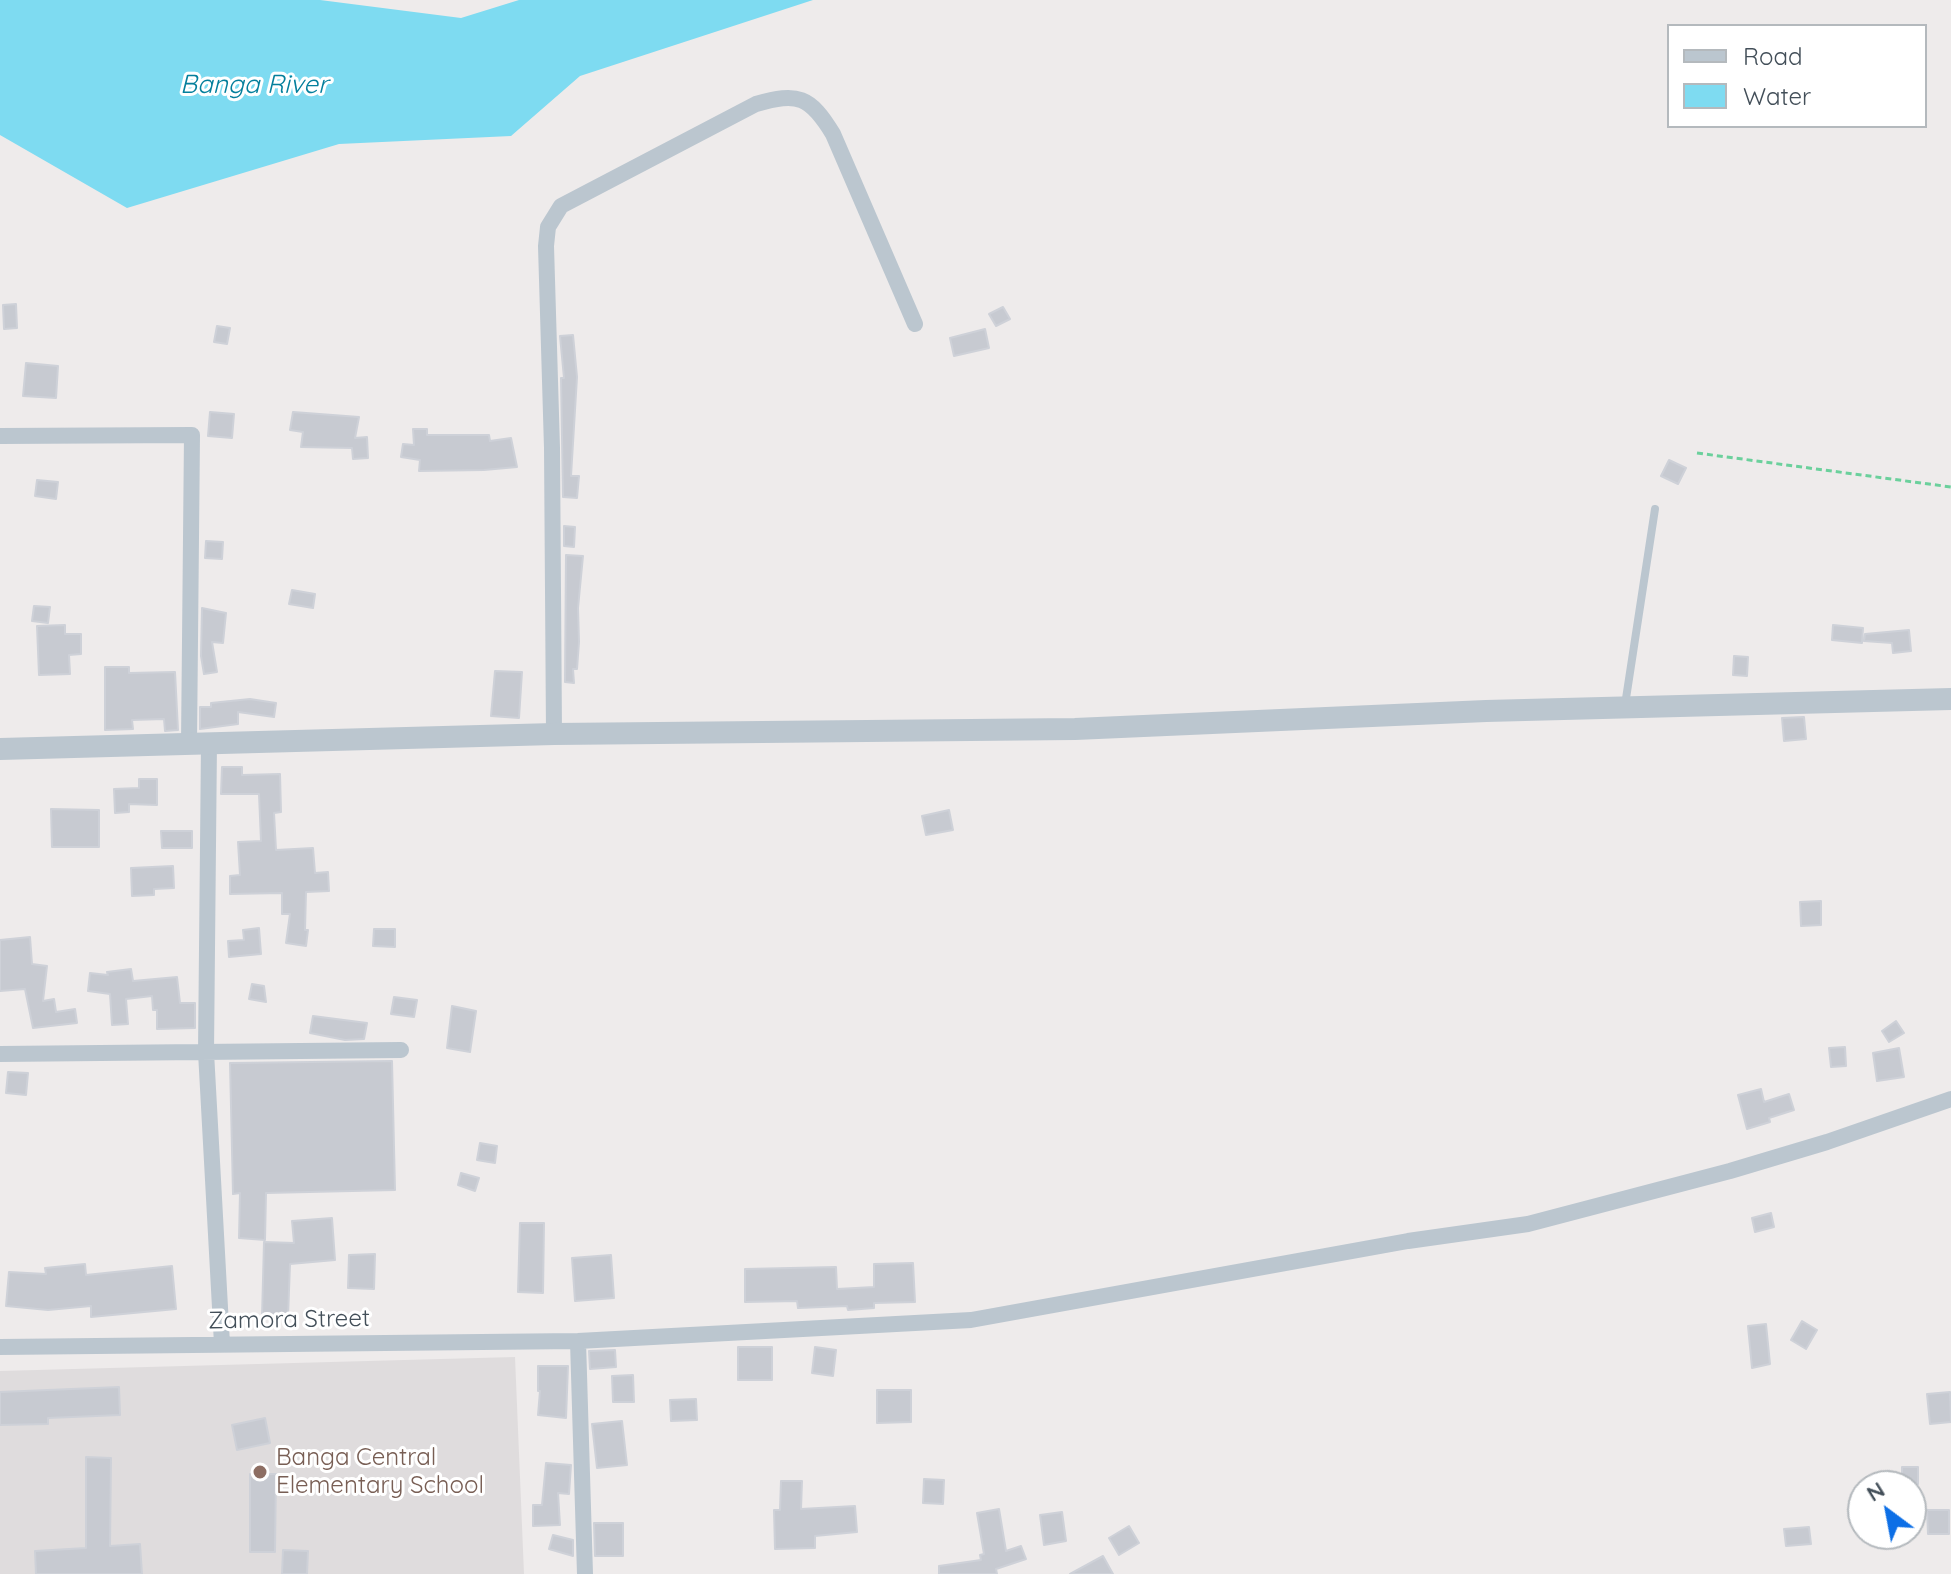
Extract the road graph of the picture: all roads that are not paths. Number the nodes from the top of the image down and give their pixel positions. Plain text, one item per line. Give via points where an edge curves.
1 (915, 324) dead end
2 (0, 436) edge
3 (1655, 509) dead end
4 (1951, 699) edge
5 (1625, 706) junction
6 (554, 734) junction
7 (199, 743) junction
8 (0, 749) edge
9 (401, 1050) dead end
10 (206, 1052) junction
11 (0, 1054) edge
12 (1951, 1099) edge
13 (578, 1341) junction
14 (222, 1344) junction
15 (0, 1347) edge
16 (585, 1574) edge

1 - 6 street via 833,134 819,112 797,97 756,104 561,206 548,227 546,246
2 - 7 street via 192,435
3 - 5 lane
4 - 5 street
5 - 6 street via 1075,729
6 - 7 street
7 - 8 street
7 - 10 street
9 - 10 street
10 - 11 street
10 - 14 street
12 - 13 street, Zamora Street via 1786,1155 1528,1224 971,1320
13 - 14 street, Zamora Street
13 - 16 street
14 - 15 street, Zamora Street

